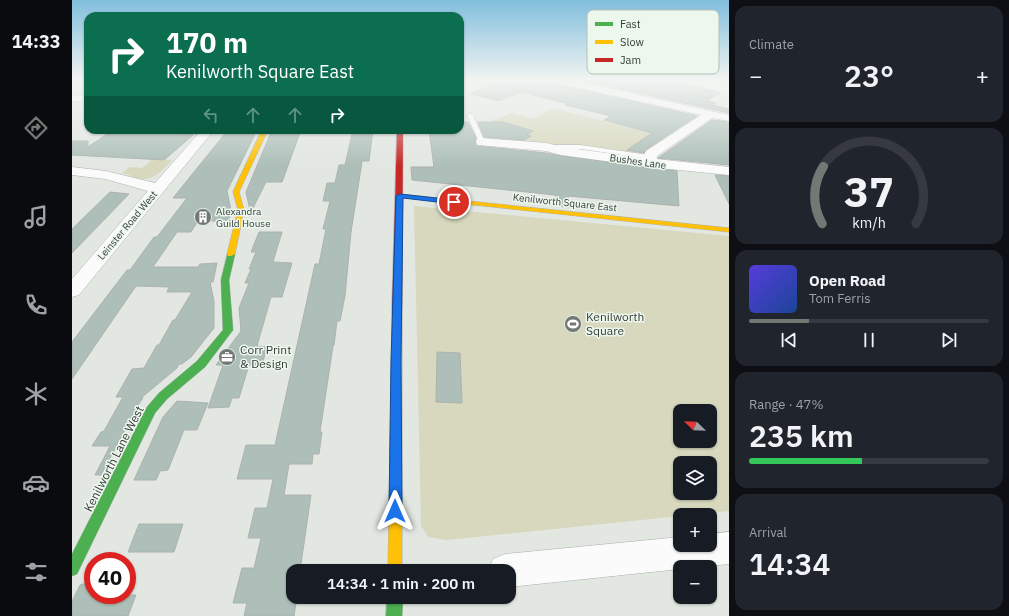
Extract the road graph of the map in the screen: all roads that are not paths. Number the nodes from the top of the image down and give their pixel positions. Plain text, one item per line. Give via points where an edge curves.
1 (681, 108) edge
2 (710, 114) junction
3 (470, 115) dead end
4 (729, 118) edge
5 (204, 134) edge
6 (263, 134) edge
7 (400, 134) edge
8 (482, 142) joint
9 (649, 160) junction
10 (72, 171) edge
11 (729, 172) edge
12 (159, 189) junction
13 (400, 196) junction
14 (454, 202) junction
15 (453, 215) dead end
16 (729, 230) edge
17 (75, 283) edge
18 (729, 548) edge
19 (395, 564) edge
20 (72, 569) edge
21 (516, 570) edge
22 (395, 604) edge
23 (394, 616) edge

1 - 2 street
2 - 4 street
2 - 9 street via 651,154
3 - 8 lane, Bushes Lane
5 - 12 street
6 - 20 street, Kenilworth Lane West via 236,192 241,210 225,280 228,330 201,364 162,396 152,410
7 - 13 street
8 - 9 street, Bushes Lane
9 - 11 street, Bushes Lane
10 - 12 street, Leinster Road West via 106,175
12 - 17 street, Leinster Road West
13 - 14 street, Kenilworth Square East
13 - 19 street
14 - 15 lane
14 - 16 street, Kenilworth Square East
18 - 21 street
22 - 23 street

